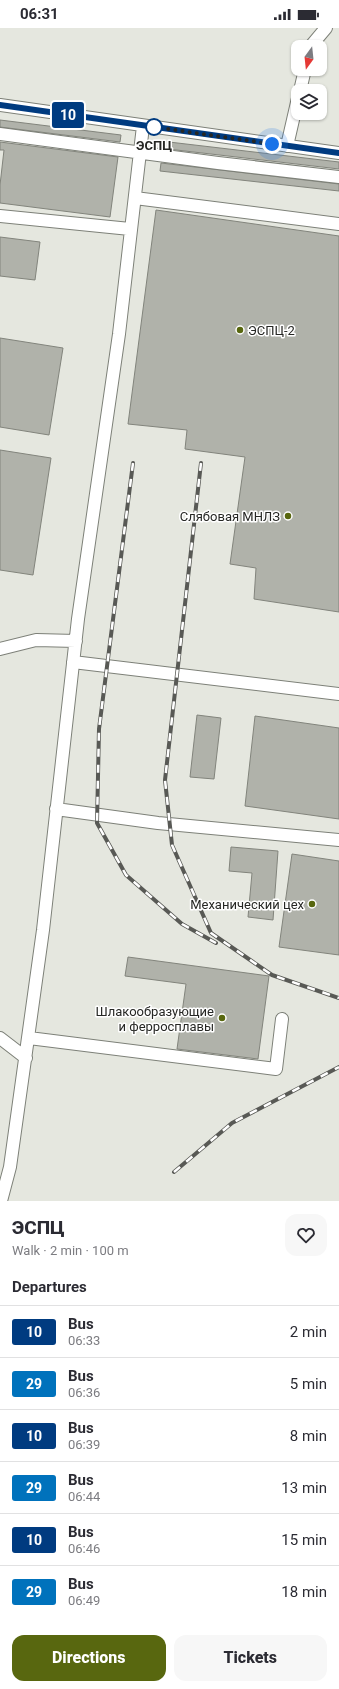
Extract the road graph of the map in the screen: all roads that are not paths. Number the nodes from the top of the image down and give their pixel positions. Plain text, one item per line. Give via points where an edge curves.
1 (326, 28) edge
2 (316, 40) edge
3 (0, 105) edge
4 (293, 120) edge
5 (143, 126) junction
6 (0, 134) edge
7 (287, 146) junction
8 (141, 153) junction
9 (339, 153) edge
10 (339, 177) edge
11 (135, 198) junction
12 (0, 216) edge
13 (339, 224) edge
14 (130, 229) junction
15 (76, 641) junction
16 (0, 649) edge
17 (73, 662) junction
18 (339, 694) edge
19 (56, 809) junction
20 (339, 840) edge
21 (282, 1019) dead end
22 (0, 1038) edge
23 (29, 1038) junction
24 (26, 1058) junction
25 (1, 1201) edge

1 - 2 street
3 - 5 street
4 - 7 street
5 - 7 street
5 - 8 street
6 - 8 street
7 - 9 street
8 - 10 street
8 - 11 street
11 - 13 street
11 - 14 street
12 - 14 street
14 - 15 street via 118,341
15 - 16 street via 36,640
15 - 17 street
17 - 18 street
17 - 19 street
19 - 20 street via 158,823
19 - 23 street
21 - 23 street via 276,1069
22 - 24 street
23 - 24 street
24 - 25 street via 10,1167

